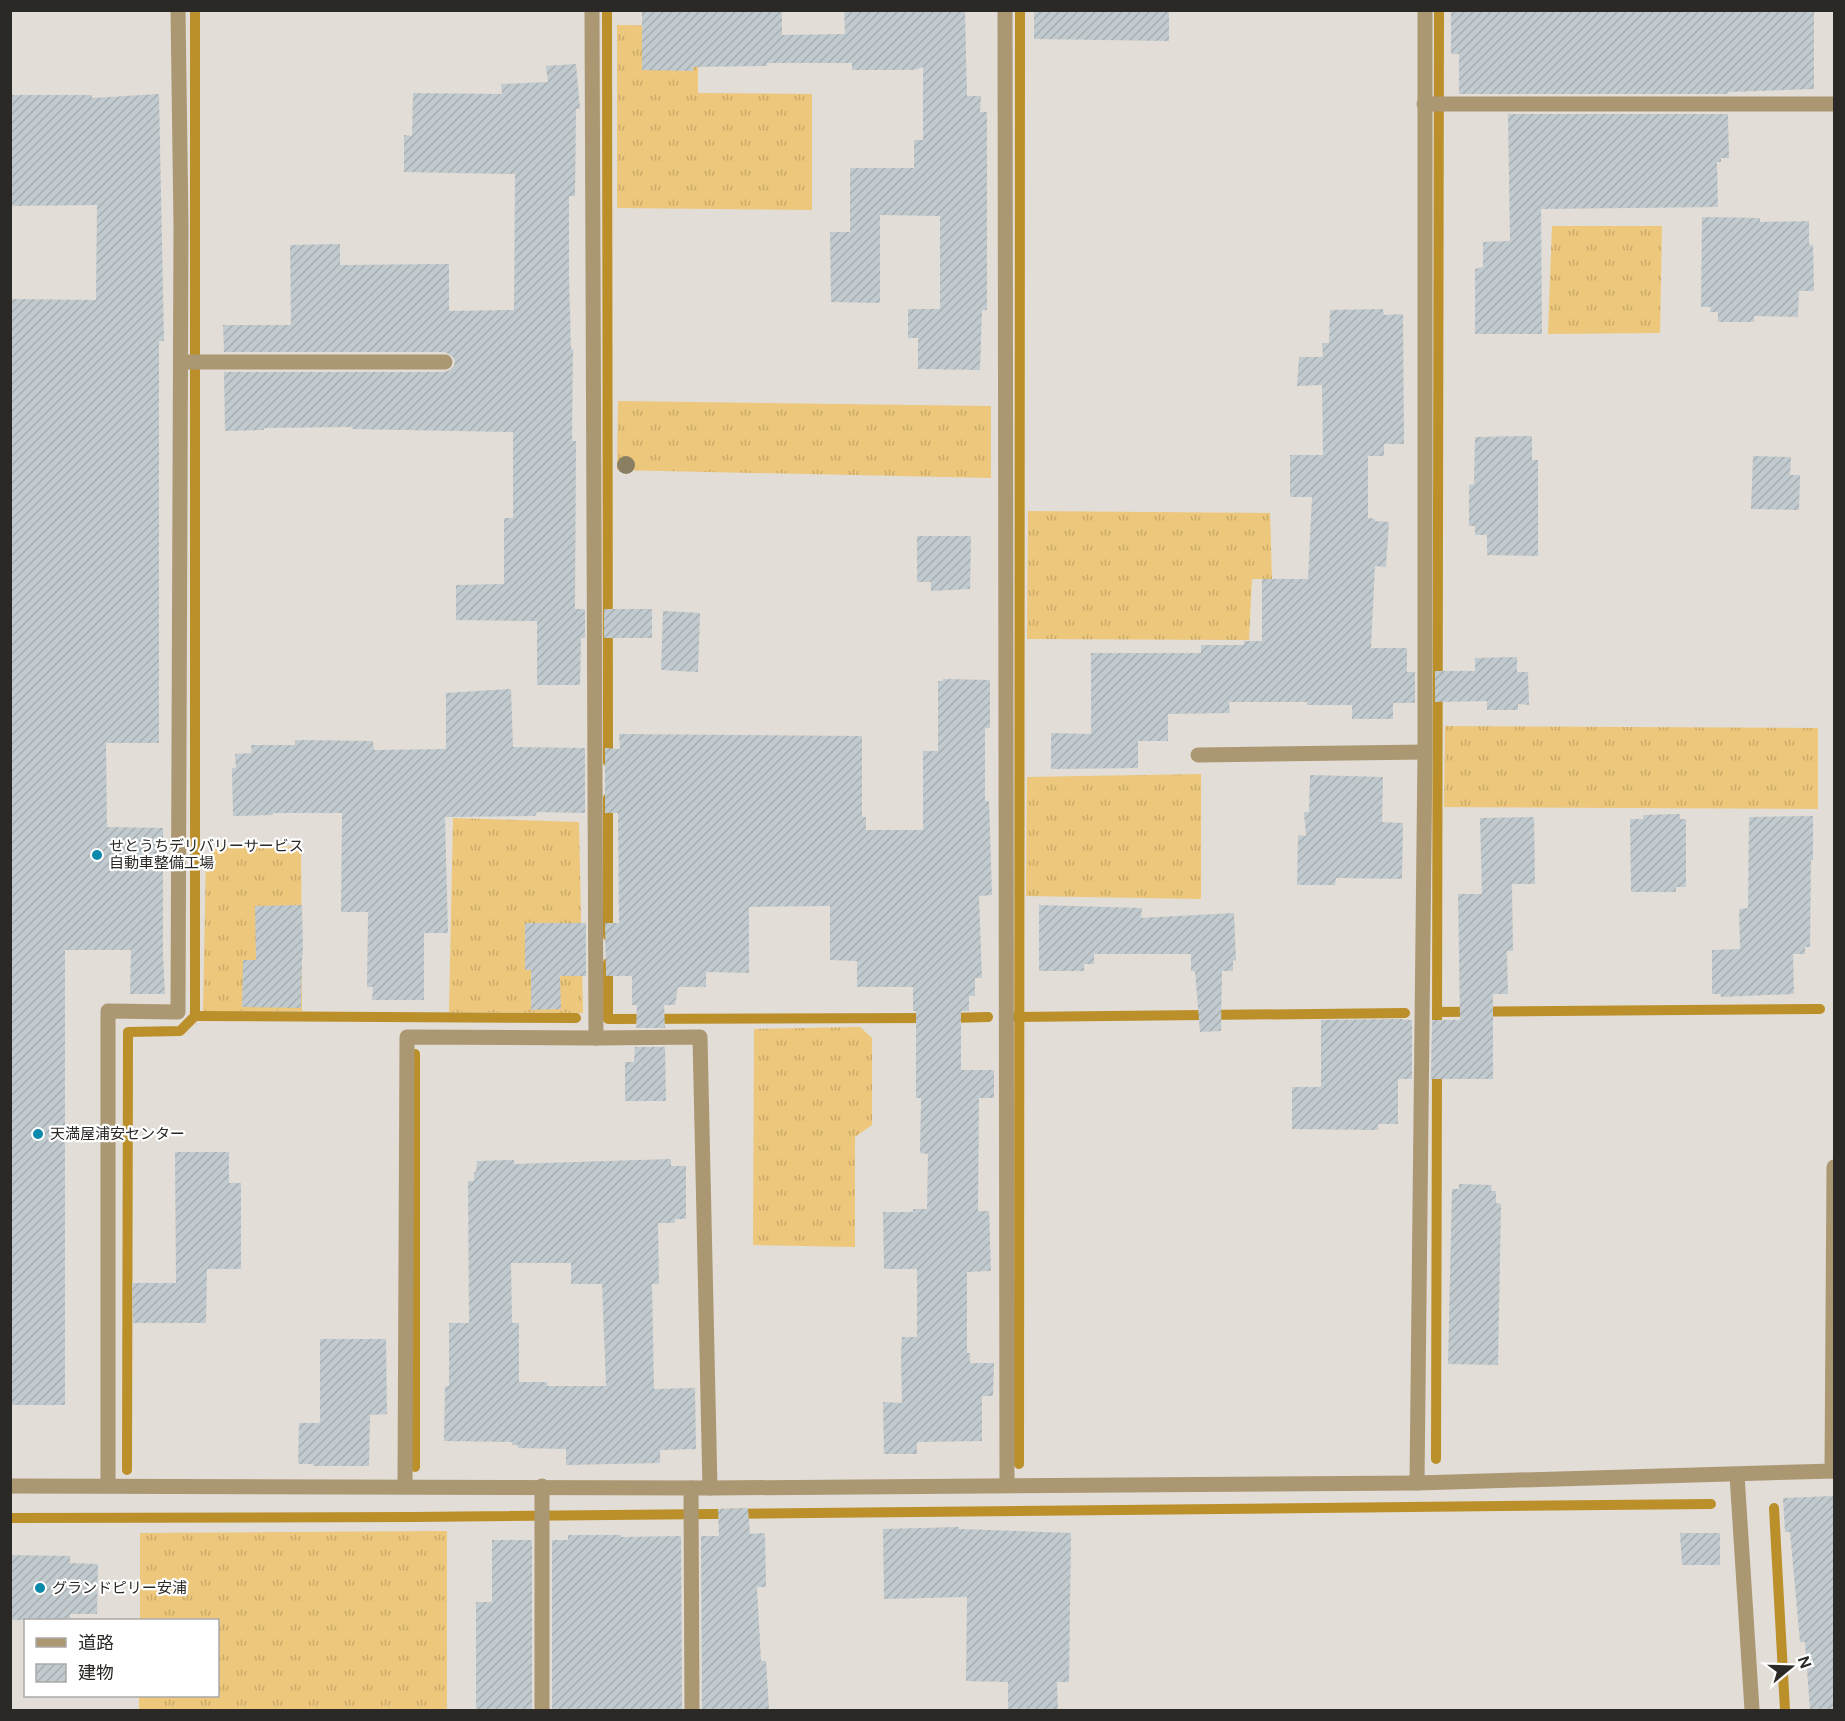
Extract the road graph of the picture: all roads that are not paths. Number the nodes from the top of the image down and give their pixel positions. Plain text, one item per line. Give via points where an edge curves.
1 (178, 10) edge
2 (592, 10) edge
3 (1005, 10) edge
4 (1425, 10) edge
5 (1434, 104) junction
6 (1834, 104) edge
7 (191, 362) junction
8 (446, 362) dead end
9 (1425, 752) junction
10 (1198, 755) dead end
11 (596, 1038) junction
12 (1834, 1167) edge
13 (1833, 1471) edge
14 (1737, 1475) junction
15 (1417, 1483) junction
16 (108, 1485) junction
17 (1007, 1485) junction
18 (10, 1486) edge
19 (405, 1486) junction
20 (542, 1486) junction
21 (691, 1488) junction
22 (710, 1488) junction
23 (542, 1710) edge
24 (692, 1710) edge
25 (1752, 1710) edge

1 - 7 street via 181,226
2 - 11 street
3 - 17 street
4 - 5 street
5 - 6 street
5 - 9 street
7 - 8 street
7 - 16 street via 178,1012 108,1011
9 - 10 street
9 - 15 street
11 - 19 street via 407,1037
11 - 22 street via 700,1037
12 - 13 street
13 - 14 street
14 - 15 street
14 - 25 street
15 - 17 street
16 - 18 street
16 - 19 street
17 - 22 street
19 - 20 street
20 - 21 street
20 - 23 street
21 - 22 street
21 - 24 street

